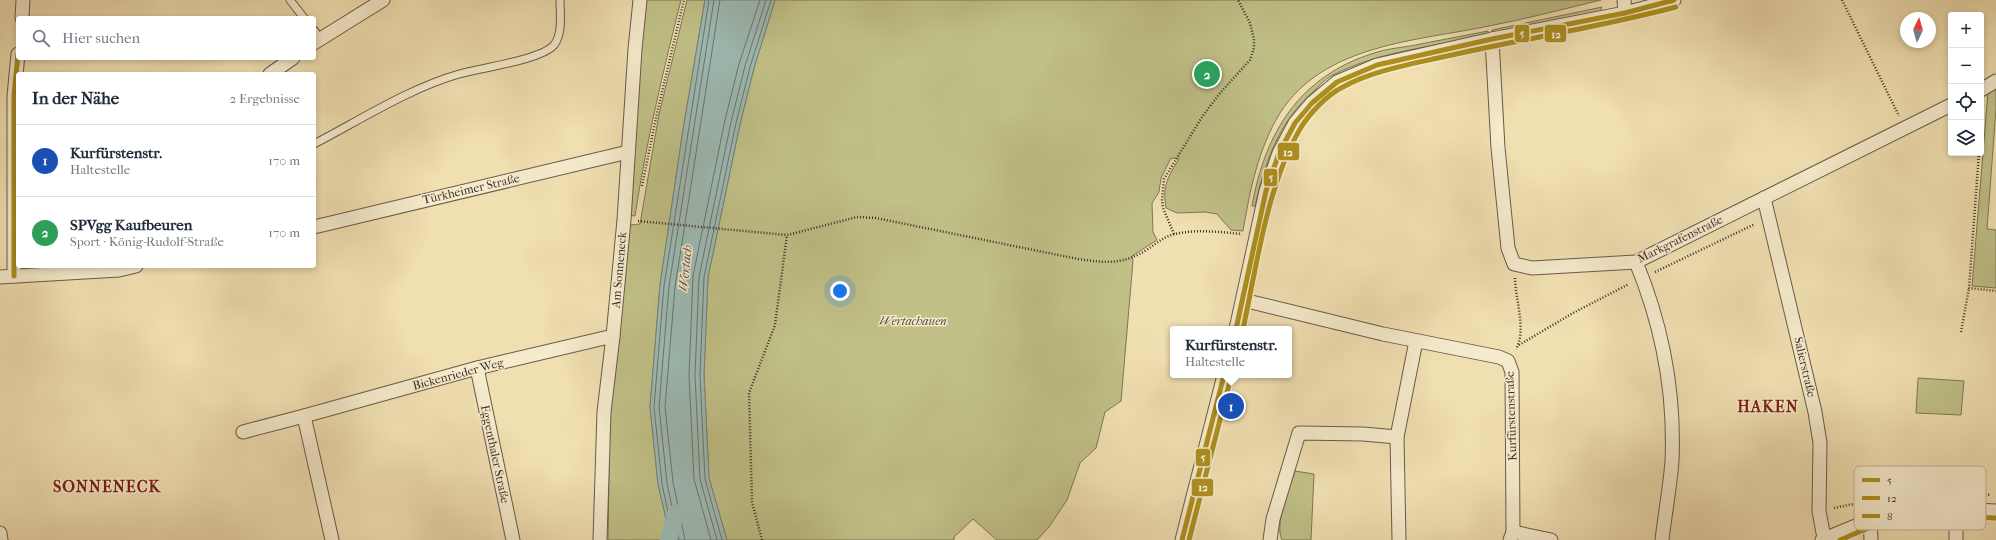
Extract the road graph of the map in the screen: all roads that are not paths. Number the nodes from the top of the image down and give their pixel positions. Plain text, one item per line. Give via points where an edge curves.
1 (24, 0) edge
2 (290, 0) edge
3 (383, 0) edge
4 (560, 0) edge
5 (640, 0) edge
6 (1674, 0) edge
7 (1625, 6) edge
8 (22, 16) edge
9 (302, 16) edge
10 (316, 37) edge
11 (1492, 39) junction
12 (17, 60) edge
13 (290, 60) edge
14 (16, 72) edge
15 (273, 72) edge
16 (16, 75) edge
17 (1996, 81) edge
18 (1984, 88) edge
19 (1948, 107) edge
20 (316, 143) edge
21 (628, 152) junction
22 (1764, 198) junction
23 (316, 227) edge
24 (1636, 262) junction
25 (128, 268) edge
26 (14, 276) junction
27 (0, 277) edge
28 (1243, 300) junction
29 (1237, 326) edge
30 (613, 336) junction
31 (1416, 341) junction
32 (477, 368) junction
33 (1223, 378) edge
34 (304, 416) junction
35 (243, 432) dead end
36 (1397, 437) junction
37 (1986, 510) edge
38 (1996, 511) edge
39 (1854, 526) edge
40 (0, 533) edge
41 (1512, 536) edge
42 (1823, 539) edge
43 (1, 540) edge
44 (332, 540) edge
45 (513, 540) edge
46 (600, 540) edge
47 (1182, 540) edge
48 (1270, 540) edge
49 (1399, 540) edge
50 (1551, 540) edge
51 (1662, 540) edge

1 - 8 street
2 - 9 lane
3 - 10 street
4 - 20 lane via 560,29 555,44 549,50 502,65 460,74 424,87
5 - 21 street, Am Sonneneck
6 - 7 street
7 - 11 street
11 - 24 street, Markgrafenstraße via 1498,148 1508,248 1514,264 1532,268
11 - 28 street via 1377,65 1337,82 1312,103 1295,123 1279,153 1266,191
12 - 14 street
13 - 15 street
16 - 26 street
17 - 18 street
19 - 22 street, Markgrafenstraße
21 - 23 street, Türkheimer Straße
21 - 30 street, Am Sonneneck
22 - 24 street, Markgrafenstraße
22 - 42 street, Salierstraße via 1815,412 1820,443 1819,511
24 - 51 street via 1660,335 1670,394 1672,462
25 - 26 street
26 - 27 street
28 - 29 street
28 - 31 street, Kurfürstenstraße
30 - 32 street, Bickenrieder Weg
30 - 46 street, Am Sonneneck via 604,412
31 - 36 street
31 - 41 street, Kurfürstenstraße via 1508,361 1512,372
32 - 34 street, Bickenrieder Weg
32 - 45 street, Eggenthaler Straße
33 - 47 street
34 - 35 street, Bickenrieder Weg
34 - 44 street
36 - 48 street via 1299,434 1273,519
36 - 49 street
37 - 38 street
39 - 42 street
40 - 43 street
41 - 50 street

